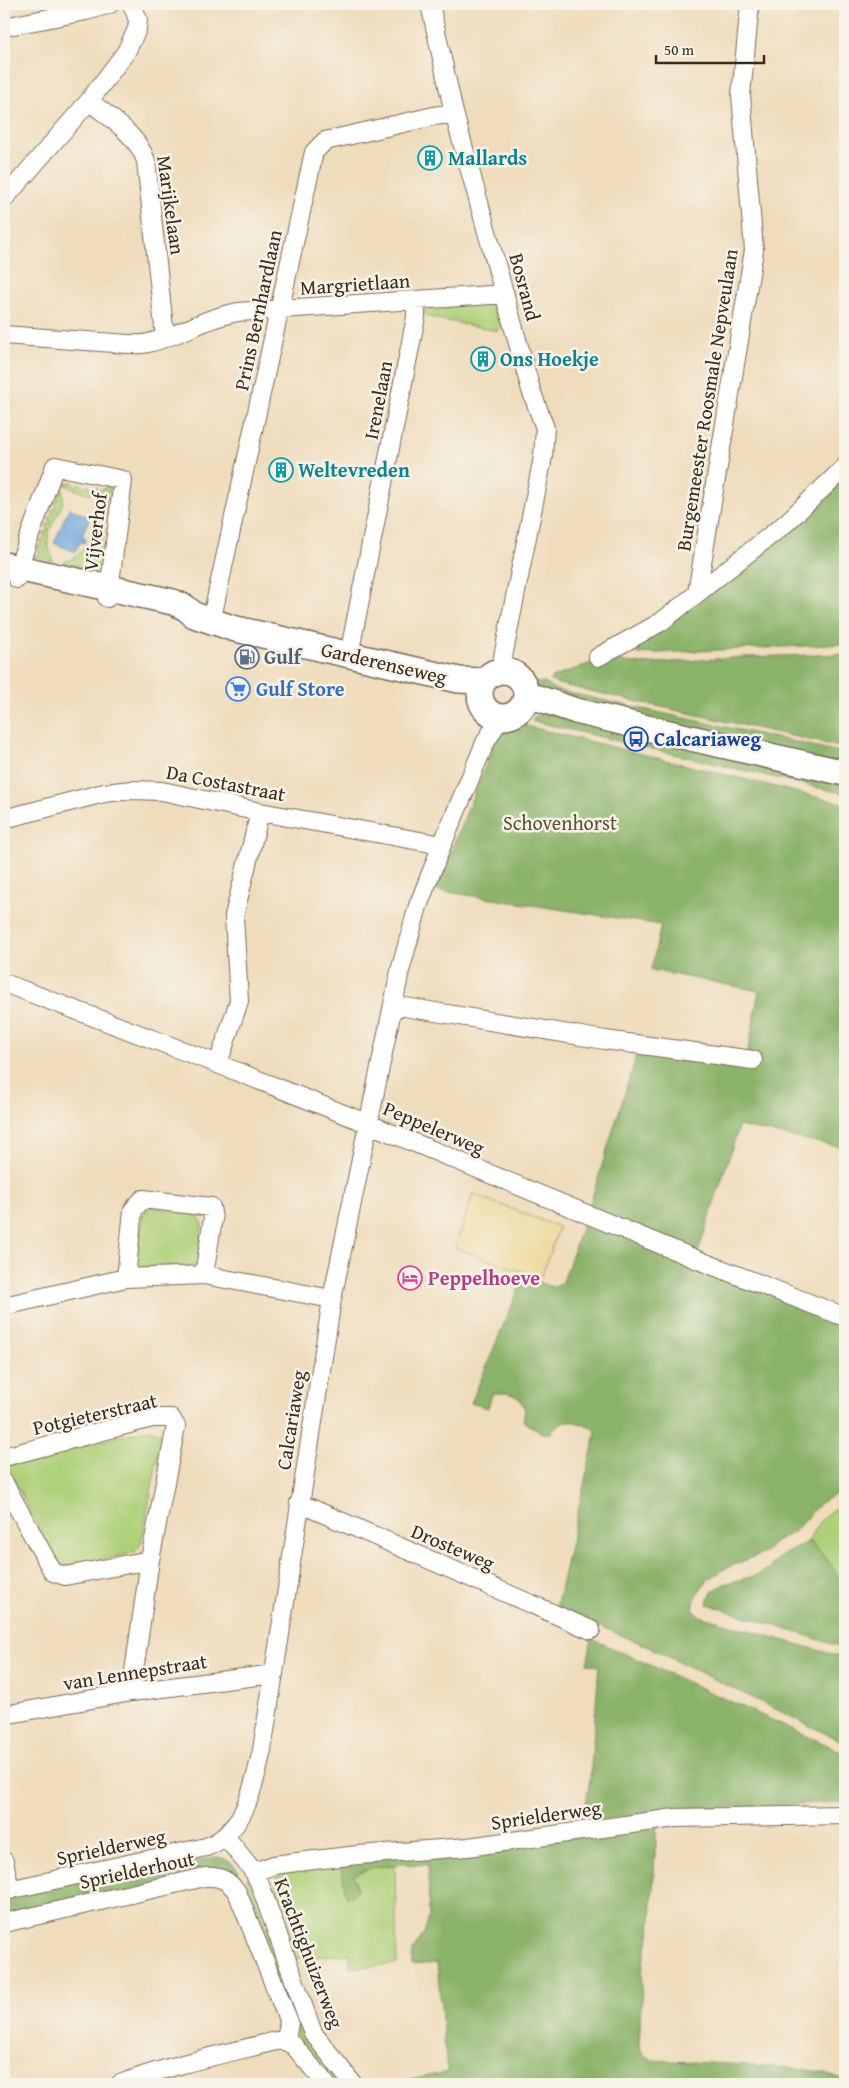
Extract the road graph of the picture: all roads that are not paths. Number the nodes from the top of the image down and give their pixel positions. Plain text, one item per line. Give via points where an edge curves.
1 (110, 4) edge
2 (132, 4) edge
3 (430, 4) edge
4 (750, 4) edge
5 (4, 27) edge
6 (89, 101) junction
7 (454, 113) junction
8 (4, 199) edge
9 (505, 294) junction
10 (416, 301) junction
11 (280, 310) junction
12 (4, 335) edge
13 (165, 337) junction
14 (845, 467) edge
15 (11, 573) edge
16 (108, 593) junction
17 (697, 594) junction
18 (202, 618) junction
19 (349, 655) junction
20 (598, 656) dead end
21 (489, 690) junction
22 (525, 698) junction
23 (838, 771) edge
24 (260, 812) junction
25 (4, 819) edge
26 (442, 845) junction
27 (4, 983) edge
28 (393, 1005) junction
29 (753, 1060) dead end
30 (218, 1064) junction
31 (369, 1124) junction
32 (204, 1275) junction
33 (126, 1278) junction
34 (332, 1299) junction
35 (4, 1306) edge
36 (845, 1318) edge
37 (4, 1457) edge
38 (4, 1482) edge
39 (299, 1503) junction
40 (150, 1560) junction
41 (590, 1630) dead end
42 (274, 1674) junction
43 (131, 1692) junction
44 (4, 1715) edge
45 (845, 1814) edge
46 (225, 1836) junction
47 (4, 1861) edge
48 (254, 1872) junction
49 (7, 1891) edge
50 (4, 1923) edge
51 (307, 2015) junction
52 (289, 2022) junction
53 (286, 2041) junction
54 (120, 2084) edge
55 (326, 2084) edge
56 (353, 2084) edge

1 - 5 street
2 - 6 street via 138,20 137,29 126,52
3 - 7 street, Bosrand
4 - 17 street, Burgemeester Roosmale Nepveulaan via 741,95 754,250
6 - 8 street
6 - 13 street, Marijkelaan via 134,138 142,149 149,185
7 - 9 street, Bosrand
7 - 11 street, Prins Bernhardlaan via 325,142 314,152
9 - 10 street, Margrietlaan
9 - 21 street, Bosrand via 531,390 545,428 543,457 506,642
10 - 11 street, Margrietlaan
10 - 19 street, Irenelaan via 416,317
11 - 13 street, Margrietlaan via 219,315
11 - 18 street, Prins Bernhardlaan
12 - 13 street, Margrietlaan via 128,344 147,344
14 - 17 street via 786,523
15 - 16 main road, Garderenseweg
15 - 16 street, Vijverhof via 55,466 123,480
16 - 18 main road, Garderenseweg
17 - 20 street via 661,622
18 - 19 main road, Garderenseweg
19 - 21 main road, Garderenseweg
21 - 22 main road via 520,679
21 - 22 main road via 513,715
21 - 26 street, Calcariaweg via 485,743
22 - 23 main road
24 - 25 street, Da Costastraat via 162,791 132,790 104,793
24 - 26 street, Da Costastraat
24 - 30 street via 234,916 239,1001
26 - 28 street, Calcariaweg via 418,906
27 - 30 street, Peppelerweg
28 - 29 street via 605,1040
28 - 31 street, Calcariaweg
30 - 31 street, Peppelerweg
31 - 34 street, Calcariaweg
31 - 36 street, Peppelerweg
32 - 33 street
32 - 33 street via 213,1219 211,1207 143,1199 133,1210
32 - 34 street
33 - 35 street
34 - 39 street, Calcariaweg
37 - 40 street, Potgieterstraat via 152,1418 171,1418 176,1426
38 - 40 street via 53,1572 65,1576
39 - 41 street, Drosteweg
39 - 42 street, Calcariaweg
40 - 43 street, Potgieterstraat
42 - 43 street, van Lennepstraat
42 - 46 street, Calcariaweg via 255,1781 246,1807
43 - 44 street, van Lennepstraat
45 - 48 street, Sprielderweg via 674,1818 468,1847 297,1862
46 - 48 street, Krachtighuizerweg
46 - 49 street, Sprielderweg via 199,1850
47 - 49 street
48 - 51 street, Krachtighuizerweg
50 - 52 street, Sprielderhout via 205,1877 223,1879 238,1892
51 - 52 street
51 - 56 street, Krachtighuizerweg via 313,2033
52 - 53 street
53 - 54 street via 198,2059
53 - 55 street

